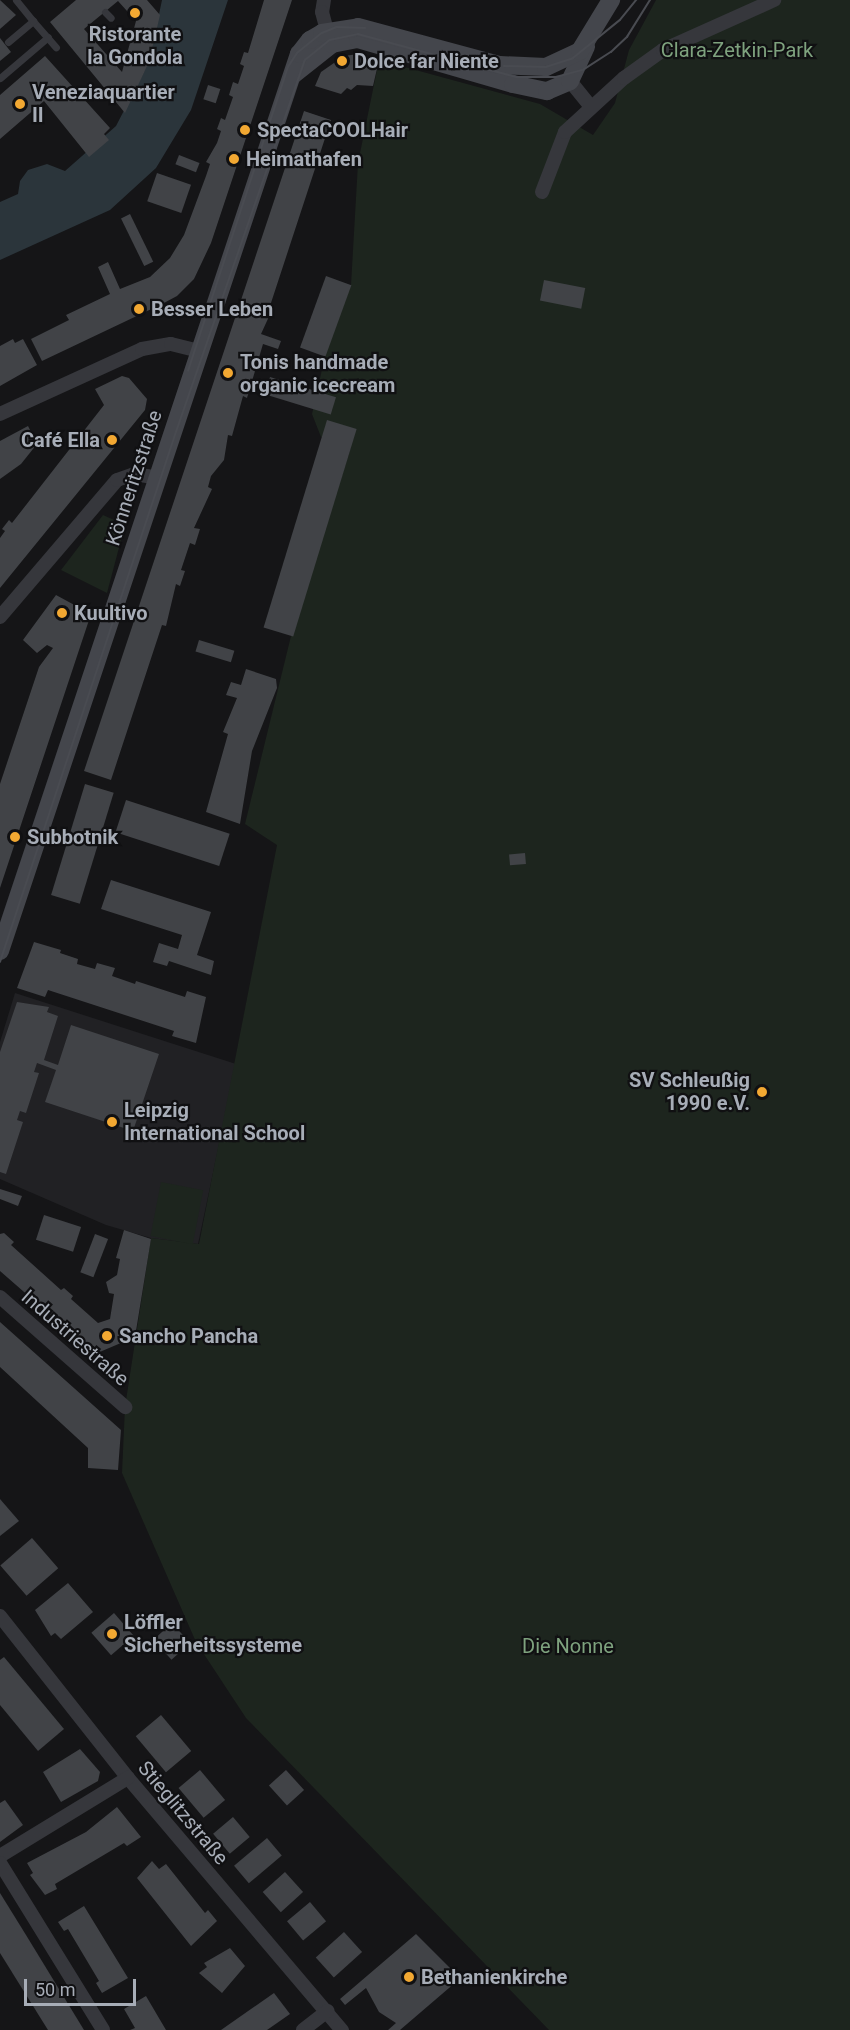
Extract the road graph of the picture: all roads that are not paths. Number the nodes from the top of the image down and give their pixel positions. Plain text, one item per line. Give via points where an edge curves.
1 (16, 0) edge
2 (324, 0) edge
3 (611, 0) edge
4 (774, 0) edge
5 (105, 12) dead end
6 (111, 18) dead end
7 (33, 21) junction
8 (48, 38) junction
9 (329, 38) junction
10 (8, 42) dead end
11 (588, 43) junction
12 (56, 47) dead end
13 (561, 63) junction
14 (0, 78) edge
15 (570, 81) junction
16 (591, 107) junction
17 (542, 192) dead end
18 (199, 351) junction
19 (0, 414) edge
20 (158, 478) junction
21 (0, 617) edge
22 (0, 951) edge
23 (0, 1297) edge
24 (125, 1407) dead end
25 (0, 1616) edge
26 (128, 1778) junction
27 (0, 1856) edge
28 (0, 1863) edge
29 (327, 2011) junction
30 (103, 2030) edge
31 (303, 2030) edge
32 (342, 2030) edge

1 - 7 lane
2 - 9 street via 322,12
3 - 11 main road
4 - 16 street via 663,50
5 - 6 lane
7 - 8 lane
7 - 10 lane
8 - 12 lane
8 - 14 lane
9 - 13 main road via 358,27 514,68
9 - 15 main road via 367,41 539,90 560,88
9 - 18 main road, Könneritzstraße via 304,47 291,77
11 - 13 main road
11 - 15 main road
13 - 15 main road
15 - 16 street
16 - 17 street via 565,132
18 - 19 street via 171,344 142,349
18 - 20 main road, Könneritzstraße
20 - 21 street via 134,474 117,480
20 - 22 main road, Könneritzstraße
23 - 24 street, Industriestraße
25 - 26 street, Stieglitzstraße
26 - 27 street
26 - 29 street, Stieglitzstraße
28 - 30 street
29 - 31 street
29 - 32 street, Stieglitzstraße

